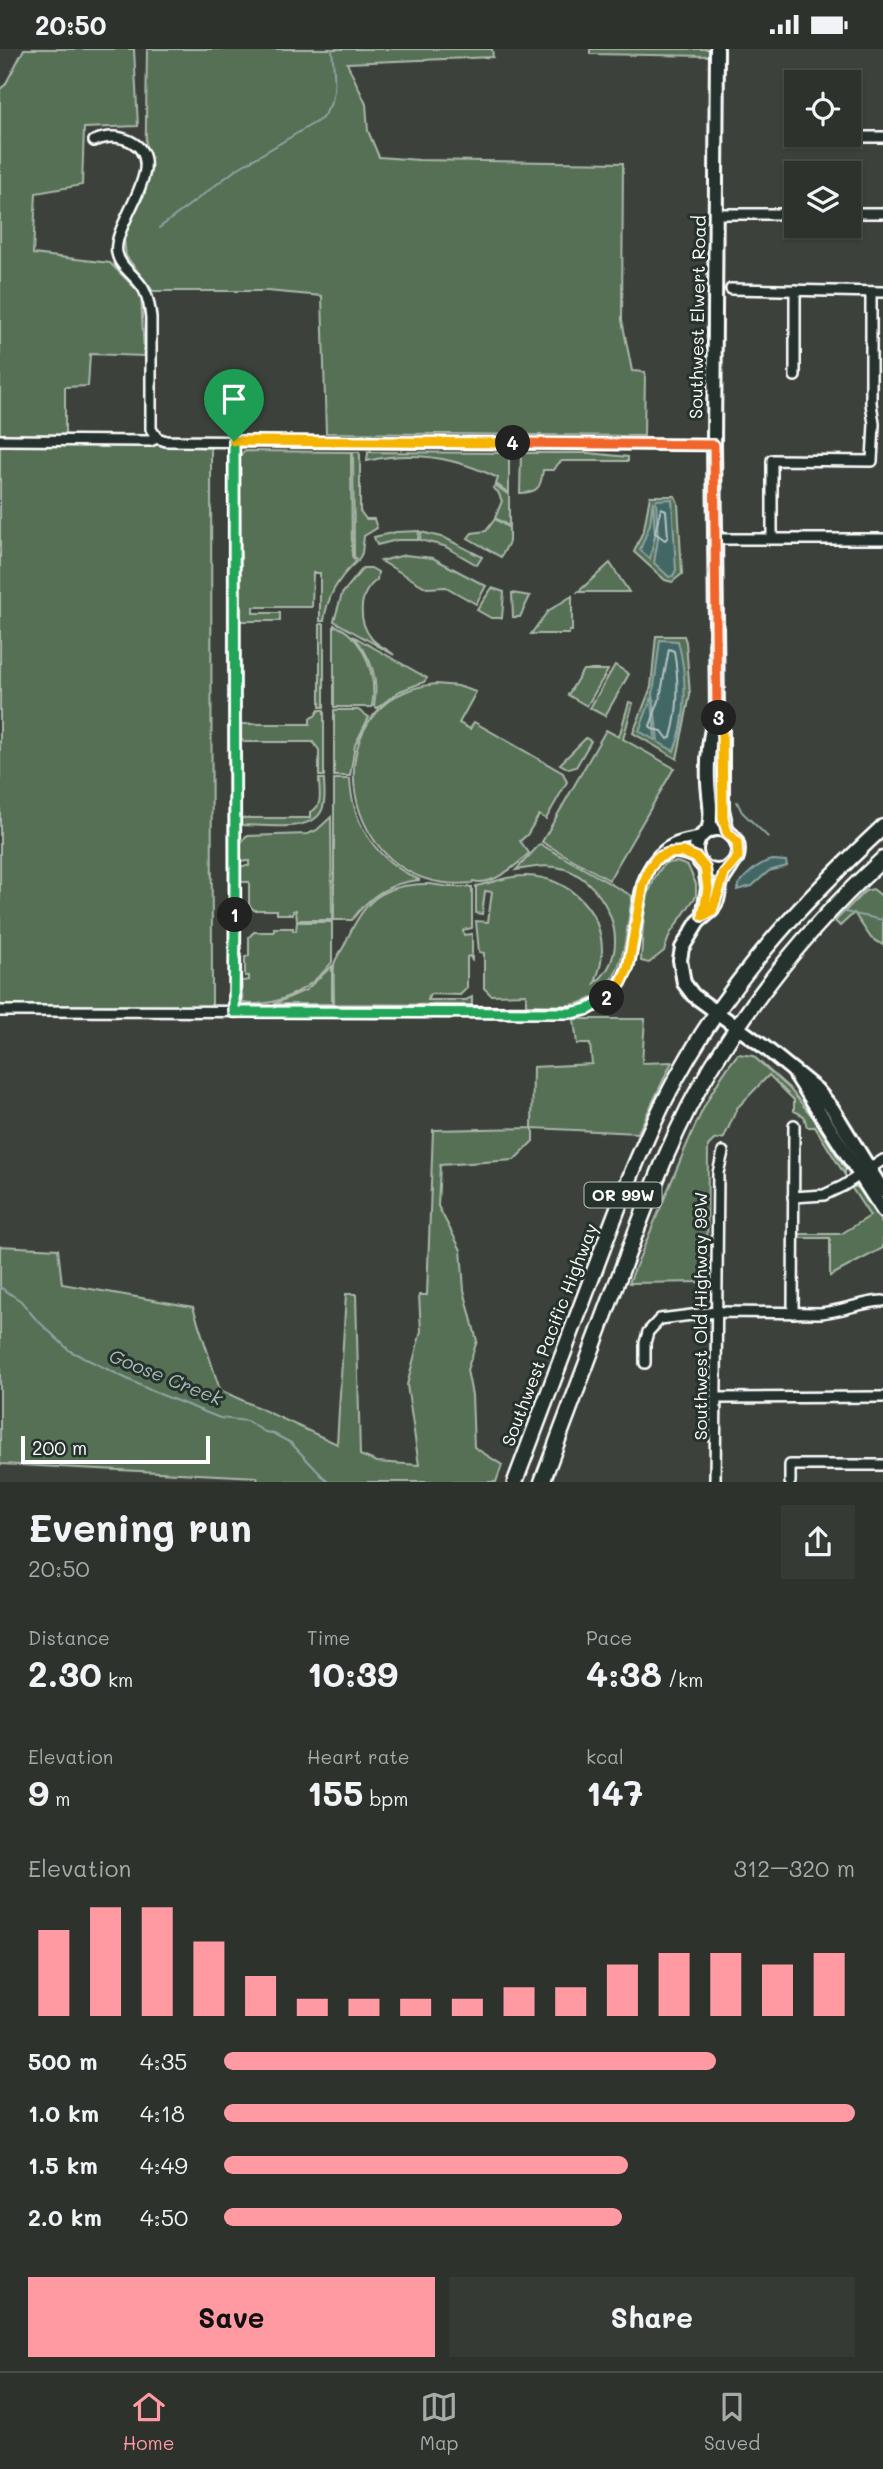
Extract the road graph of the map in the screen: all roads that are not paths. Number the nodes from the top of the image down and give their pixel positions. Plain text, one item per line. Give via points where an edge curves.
1 (717, 49) edge
2 (861, 137) edge
3 (883, 137) edge
4 (94, 141) dead end
5 (784, 213) edge
6 (861, 213) edge
7 (883, 213) edge
8 (716, 214) junction
9 (731, 289) dead end
10 (795, 290) junction
11 (871, 292) junction
12 (883, 292) edge
13 (795, 376) dead end
14 (157, 438) junction
15 (0, 440) edge
16 (234, 441) junction
17 (714, 445) junction
18 (715, 538) junction
19 (772, 538) junction
20 (883, 539) edge
21 (717, 712) junction
22 (883, 827) edge
23 (727, 832) junction
24 (704, 834) junction
25 (657, 858) junction
26 (883, 859) edge
27 (701, 863) junction
28 (731, 867) junction
29 (703, 916) junction
30 (0, 1011) edge
31 (234, 1012) junction
32 (716, 1013) junction
33 (737, 1028) junction
34 (794, 1125) dead end
35 (723, 1151) dead end
36 (883, 1160) edge
37 (864, 1171) junction
38 (883, 1192) edge
39 (793, 1197) junction
40 (883, 1211) edge
41 (883, 1301) edge
42 (716, 1312) junction
43 (793, 1313) junction
44 (645, 1363) dead end
45 (883, 1397) edge
46 (716, 1398) junction
47 (883, 1465) edge
48 (516, 1482) edge
49 (542, 1482) edge
50 (715, 1482) edge
51 (790, 1482) edge

1 - 8 main road, Southwest Elwert Road
2 - 3 street
4 - 14 street via 118,137 138,146 143,154 143,179 118,235 117,252 148,301 151,429
5 - 8 street
6 - 7 street
8 - 17 main road, Southwest Elwert Road
9 - 10 street
10 - 11 street
10 - 13 street
11 - 12 street
11 - 19 street via 872,461 772,460
14 - 15 street
14 - 16 street
16 - 17 street
16 - 31 street
17 - 18 main road, Southwest Elwert Road
18 - 19 street
18 - 21 main road, Southwest Elwert Road
19 - 20 street
21 - 23 main road, Southwest Elwert Road via 722,723 722,809
21 - 24 main road, Southwest Elwert Road via 708,765 712,818
22 - 32 highway, Southwest Pacific Highway / OR 99W via 795,912
23 - 24 main road via 715,829
23 - 28 main road via 738,850
24 - 25 street via 667,847
24 - 27 main road via 696,851
25 - 27 street via 675,852
25 - 31 street via 643,885 626,973 610,996 589,1009 571,1013
26 - 33 highway, OR 99W via 816,925
27 - 28 main road via 719,872
27 - 29 main road via 708,888
28 - 29 main road via 721,881 712,911
29 - 32 main road via 682,948 681,975 693,995
30 - 31 street
32 - 33 main road
32 - 48 highway, Southwest Pacific Highway / OR 99W via 689,1055 642,1149
33 - 37 main road via 794,1072
33 - 49 highway, OR 99W via 697,1093 656,1182
34 - 39 street
35 - 42 street, Southwest Old Highway 99W via 718,1173
36 - 37 street
37 - 38 main road
37 - 39 street via 824,1195
37 - 40 main road
39 - 43 street
41 - 43 street via 835,1311
42 - 43 street
42 - 44 street via 660,1319 648,1332
42 - 46 street, Southwest Old Highway 99W
45 - 46 street
46 - 50 street, Southwest Old Highway 99W
47 - 51 street via 790,1465

